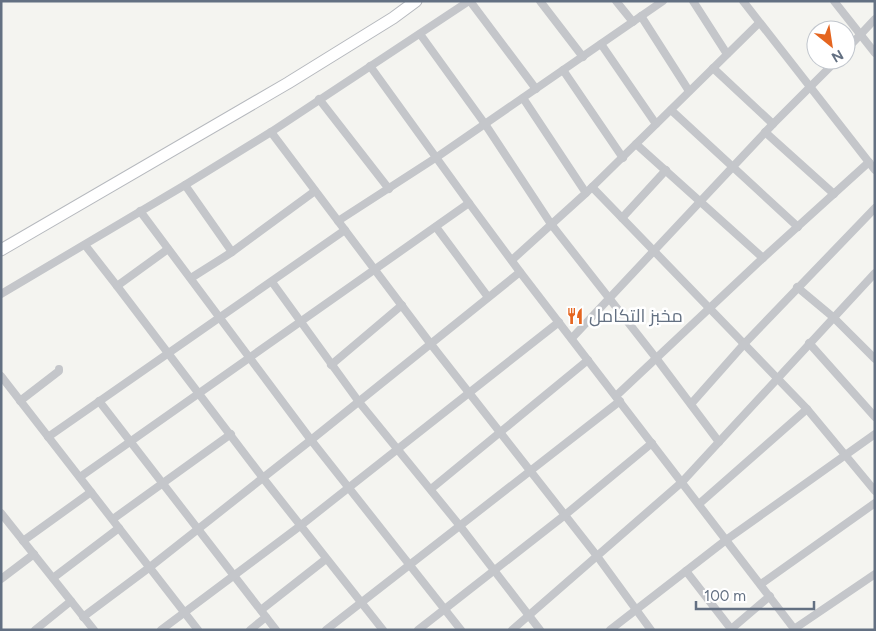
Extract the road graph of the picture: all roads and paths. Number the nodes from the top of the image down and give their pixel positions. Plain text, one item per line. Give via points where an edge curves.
1 (416, 1) edge
2 (470, 1) edge
3 (540, 1) edge
4 (616, 1) edge
5 (663, 1) edge
6 (693, 1) edge
7 (743, 1) edge
8 (834, 1) edge
9 (641, 16) junction
10 (875, 19) edge
11 (633, 22) junction
12 (759, 23) junction
13 (420, 34) junction
14 (860, 35) junction
15 (856, 39) edge
16 (601, 44) junction
17 (875, 53) edge
18 (727, 54) junction
19 (583, 57) junction
20 (370, 66) junction
21 (713, 68) junction
22 (563, 70) junction
23 (827, 70) edge
24 (811, 87) junction
25 (536, 89) junction
26 (689, 91) junction
27 (523, 98) junction
28 (318, 100) junction
29 (671, 110) junction
30 (485, 124) junction
31 (656, 124) junction
32 (773, 124) junction
33 (271, 132) junction
34 (765, 132) junction
35 (636, 144) junction
36 (437, 157) junction
37 (622, 158) junction
38 (869, 162) junction
39 (733, 166) junction
40 (666, 170) junction
41 (875, 170) edge
42 (185, 185) junction
43 (389, 189) junction
44 (589, 190) junction
45 (315, 191) junction
46 (834, 194) junction
47 (701, 202) junction
48 (469, 203) junction
49 (875, 208) edge
50 (140, 211) junction
51 (622, 218) junction
52 (338, 221) junction
53 (551, 224) junction
54 (436, 227) junction
55 (798, 227) junction
56 (345, 230) junction
57 (85, 245) junction
58 (168, 249) junction
59 (1, 250) edge
60 (654, 251) junction
61 (232, 252) junction
62 (763, 258) junction
63 (512, 260) junction
64 (374, 270) junction
65 (520, 272) junction
66 (875, 274) edge
67 (191, 278) junction
68 (272, 282) junction
69 (117, 286) junction
70 (798, 288) junction
71 (1, 294) edge
72 (488, 297) junction
73 (609, 298) junction
74 (402, 305) junction
75 (709, 308) junction
76 (833, 317) junction
77 (220, 318) junction
78 (300, 322) junction
79 (559, 322) junction
80 (572, 338) junction
81 (430, 343) junction
82 (745, 343) junction
83 (809, 343) junction
84 (169, 352) junction
85 (250, 358) junction
86 (656, 358) junction
87 (588, 360) junction
88 (875, 360) edge
89 (331, 365) junction
90 (59, 369) dead end
91 (1, 376) edge
92 (778, 378) junction
93 (469, 393) junction
94 (198, 394) junction
95 (618, 398) junction
96 (20, 401) junction
97 (99, 401) junction
98 (359, 402) junction
99 (690, 404) junction
100 (807, 409) junction
101 (875, 417) edge
102 (499, 432) junction
103 (231, 434) junction
104 (875, 434) edge
105 (48, 437) junction
106 (311, 440) junction
107 (130, 442) junction
108 (719, 442) junction
109 (652, 443) junction
110 (397, 449) junction
111 (846, 456) junction
112 (530, 470) junction
113 (80, 477) junction
114 (263, 478) junction
115 (682, 482) junction
116 (164, 484) junction
117 (349, 487) junction
118 (430, 489) junction
119 (91, 492) junction
120 (875, 492) edge
121 (875, 503) edge
122 (699, 504) junction
123 (565, 515) junction
124 (3, 518) edge
125 (113, 519) junction
126 (300, 526) junction
127 (460, 526) junction
128 (119, 528) junction
129 (197, 530) junction
130 (23, 540) junction
131 (726, 540) junction
132 (34, 554) junction
133 (597, 556) junction
134 (326, 559) junction
135 (409, 564) junction
136 (150, 567) junction
137 (494, 570) junction
138 (686, 570) junction
139 (875, 574) edge
140 (234, 576) junction
141 (53, 578) junction
142 (1, 579) edge
143 (761, 584) junction
144 (770, 596) junction
145 (71, 601) junction
146 (361, 602) junction
147 (445, 609) junction
148 (261, 610) junction
149 (636, 610) junction
150 (184, 612) junction
151 (529, 616) junction
152 (84, 617) junction
153 (266, 617) junction
154 (795, 629) edge
155 (35, 630) edge
156 (94, 630) edge
157 (161, 630) edge
158 (198, 630) edge
159 (250, 630) edge
160 (276, 630) edge
161 (326, 630) edge
162 (383, 630) edge
163 (418, 630) edge
164 (461, 630) edge
165 (512, 630) edge
166 (540, 630) edge
167 (610, 630) edge
168 (651, 630) edge
169 (731, 630) edge

1 - 59 street via 288,83
2 - 13 street
2 - 25 street
3 - 19 street
4 - 11 street
5 - 9 street
6 - 18 street
7 - 12 street
8 - 14 street
9 - 11 street
9 - 26 street
10 - 14 street
11 - 16 street
12 - 18 street
12 - 24 street
13 - 20 street
13 - 30 street
14 - 15 street
14 - 17 street
16 - 19 street
16 - 31 street
18 - 21 street
19 - 22 street
20 - 28 street
20 - 36 street
21 - 26 street
21 - 32 street
22 - 25 street
22 - 37 street
23 - 24 street
24 - 32 street
24 - 38 street
25 - 27 street
26 - 29 street
27 - 30 street
27 - 44 street
28 - 33 street
28 - 43 street
29 - 31 street
29 - 39 street
30 - 36 street
30 - 53 street
31 - 35 street
32 - 34 street
33 - 42 street
33 - 45 street
34 - 39 street
34 - 46 street
35 - 37 street
35 - 40 street
36 - 43 street
36 - 48 street
37 - 44 street
38 - 41 street
38 - 46 street
39 - 47 street
39 - 55 street
40 - 47 street
40 - 51 street
42 - 50 street
42 - 61 street
43 - 52 street
44 - 51 street
44 - 53 street
45 - 52 street
45 - 61 street
46 - 55 street
47 - 60 street
47 - 62 street
48 - 54 street
48 - 63 street
49 - 70 street
50 - 57 street
50 - 58 street
51 - 60 street
52 - 56 street
53 - 63 street
53 - 73 street
54 - 64 street
54 - 72 street
55 - 62 street
56 - 64 street
56 - 68 street
57 - 69 street
57 - 71 street
58 - 67 street
58 - 69 street
60 - 73 street
60 - 75 street
61 - 67 street
62 - 75 street
63 - 65 street
64 - 74 street
64 - 78 street
65 - 72 street
65 - 79 street
66 - 76 street
67 - 77 street
68 - 77 street
68 - 78 street
69 - 84 street
70 - 76 street
70 - 82 street
72 - 81 street
73 - 80 street
73 - 86 street
74 - 81 street
74 - 89 street
75 - 82 street
75 - 86 street
76 - 83 street
76 - 88 street
77 - 84 street
77 - 85 street
78 - 85 street
78 - 89 street
79 - 80 street
79 - 93 street
80 - 87 street
81 - 93 street
81 - 98 street
82 - 92 street
82 - 99 street
83 - 92 street
83 - 101 street
84 - 94 street
84 - 97 street
85 - 94 street
85 - 106 street
86 - 95 street
86 - 99 street
87 - 95 street
87 - 102 street
89 - 98 street
90 - 96 street
91 - 96 street
92 - 100 street
92 - 108 street
93 - 102 street
93 - 110 street
94 - 103 street
94 - 107 street
95 - 109 street
95 - 112 street
96 - 105 street
97 - 105 street
97 - 107 street
98 - 106 street
98 - 110 street
99 - 108 street
100 - 111 street
100 - 122 street
102 - 112 street
102 - 118 street
103 - 114 street
103 - 116 street
104 - 111 street
105 - 113 street
106 - 114 street
106 - 117 street
107 - 113 street
107 - 116 street
108 - 115 street
109 - 115 street
109 - 123 street
110 - 117 street
110 - 118 street
111 - 120 street
111 - 131 street
112 - 123 street
112 - 127 street
113 - 119 street
114 - 126 street
114 - 129 street
115 - 122 street
115 - 133 street
116 - 125 street
116 - 129 street
117 - 126 street
117 - 135 street
118 - 127 street
119 - 125 street
119 - 130 street
121 - 143 street
122 - 131 street
123 - 133 street
123 - 137 street
124 - 130 street
125 - 128 street
126 - 134 street
126 - 140 street
127 - 135 street
127 - 137 street
128 - 136 street
128 - 141 street
129 - 136 street
129 - 140 street
130 - 132 street
131 - 138 street
131 - 143 street
132 - 141 street
132 - 142 street
133 - 149 street
133 - 151 street
134 - 146 street
134 - 148 street
135 - 146 street
135 - 147 street
136 - 150 street
136 - 152 street
137 - 147 street
137 - 151 street
138 - 149 street
138 - 169 street
139 - 154 street
140 - 148 street
140 - 150 street
141 - 145 street
143 - 144 street
144 - 154 street
144 - 169 street
145 - 152 street
145 - 155 street
146 - 161 street
146 - 162 street
147 - 163 street
147 - 164 street
148 - 153 street
149 - 167 street
149 - 168 street
150 - 157 street
150 - 158 street
151 - 165 street
151 - 166 street
152 - 156 street
153 - 159 street
153 - 160 street

